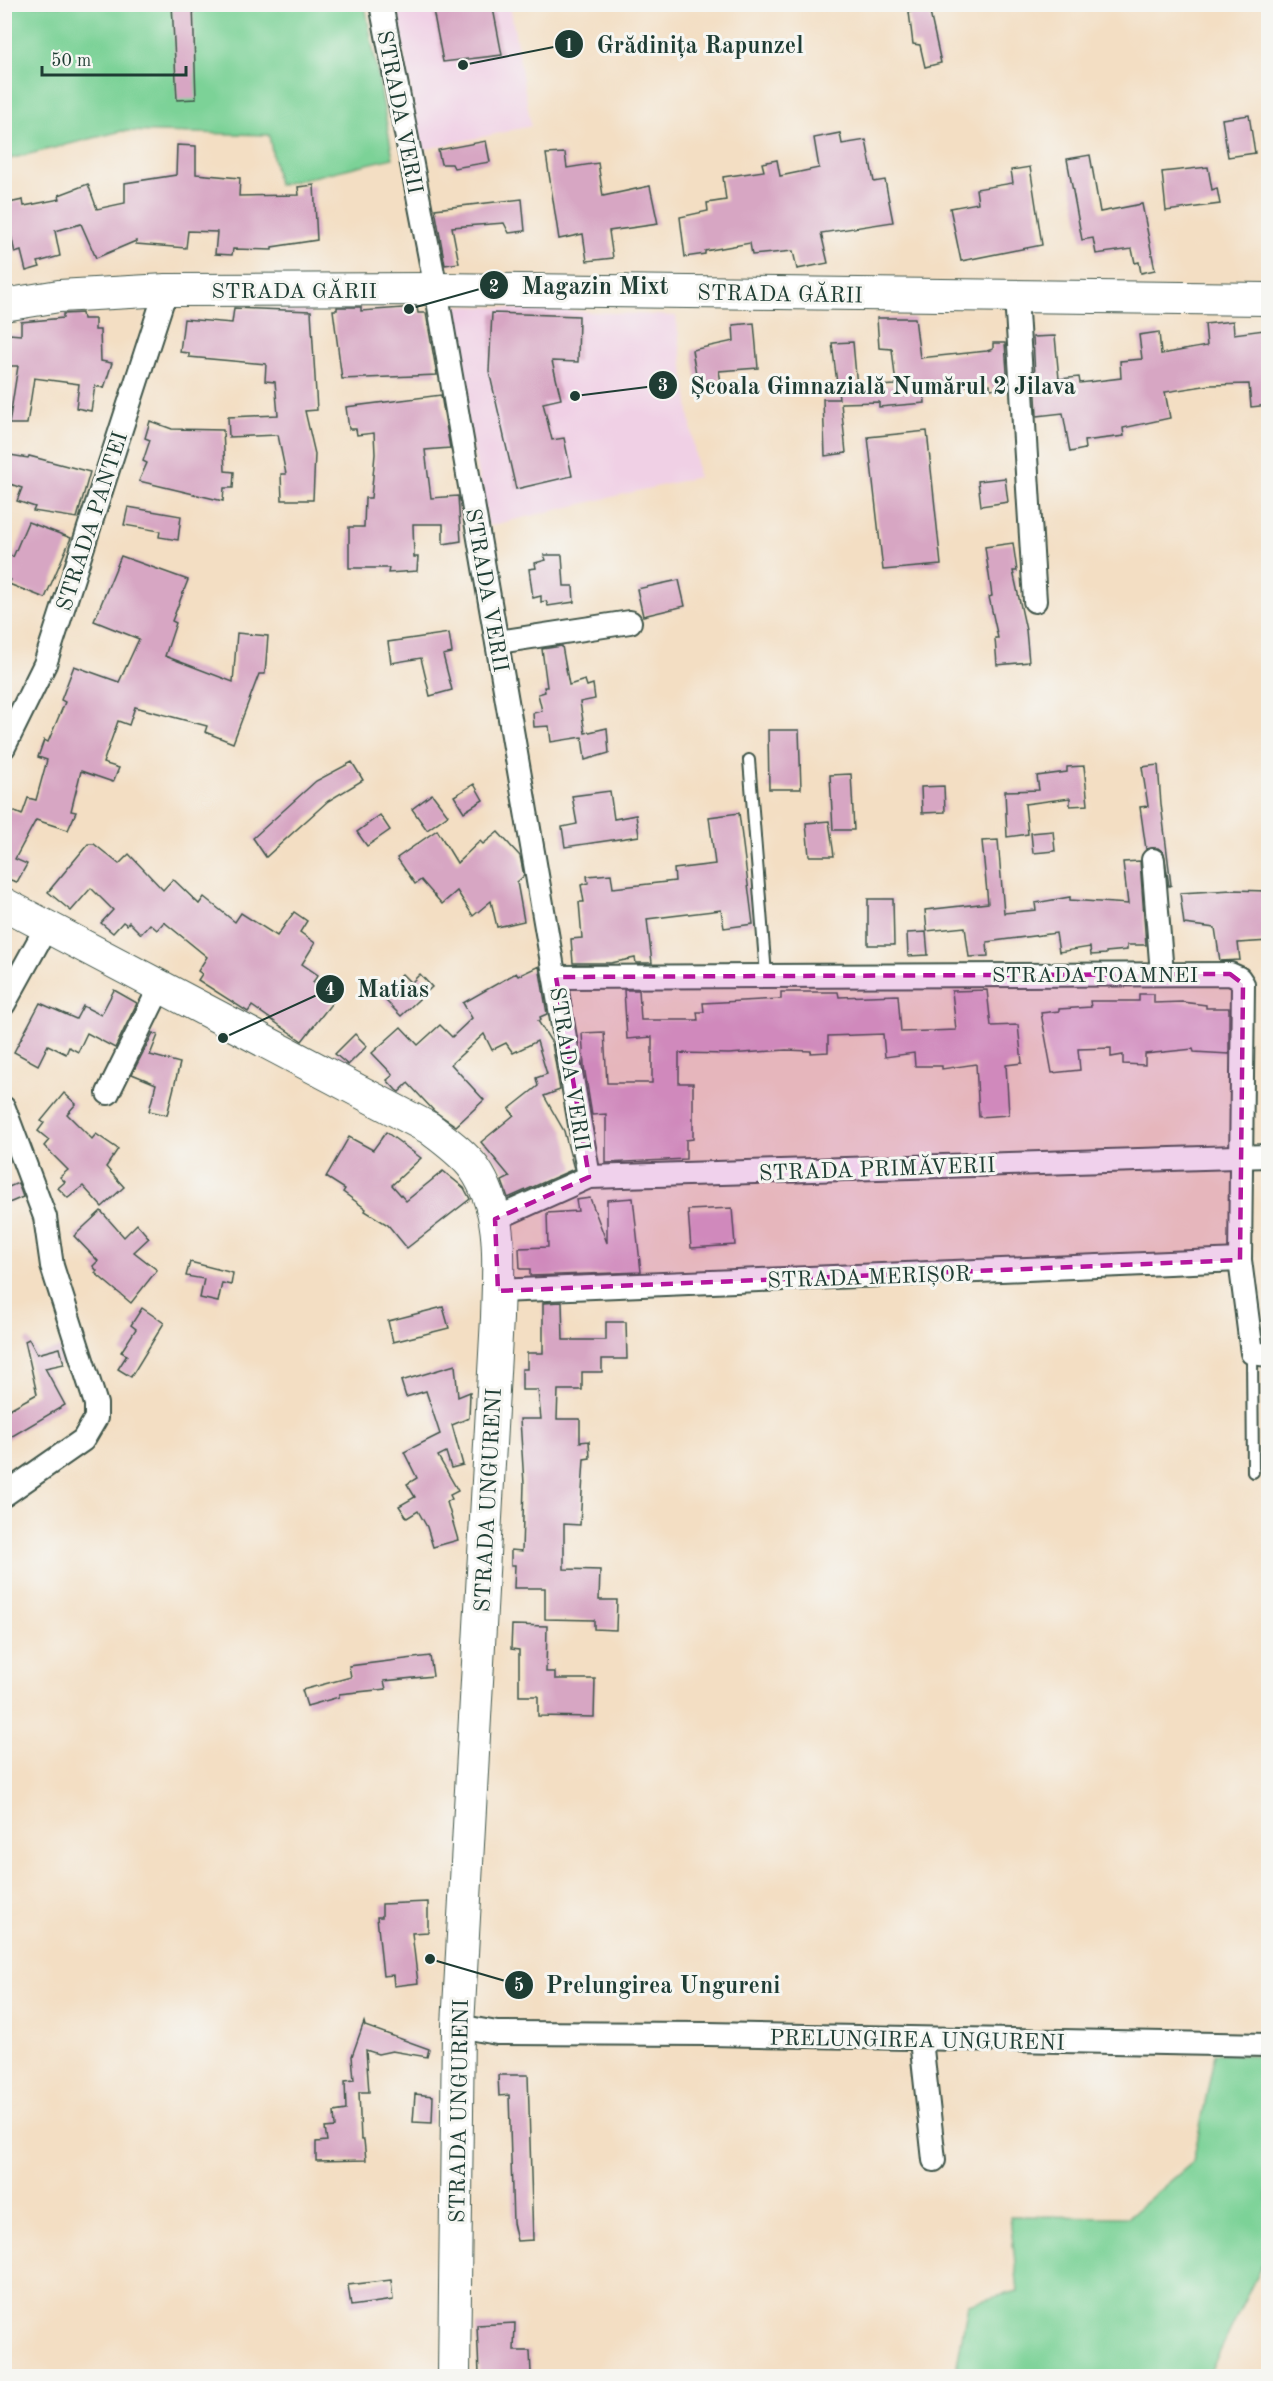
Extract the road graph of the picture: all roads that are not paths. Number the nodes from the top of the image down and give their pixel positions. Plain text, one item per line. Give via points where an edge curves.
1 (381, 4) edge
2 (436, 289) junction
3 (165, 290) junction
4 (1016, 296) junction
5 (1269, 299) edge
6 (4, 305) edge
7 (1035, 601) dead end
8 (630, 622) dead end
9 (498, 642) junction
10 (4, 747) edge
11 (749, 760) dead end
12 (1153, 860) dead end
13 (4, 904) edge
14 (47, 926) junction
15 (1162, 974) junction
16 (766, 975) junction
17 (556, 977) junction
18 (160, 985) junction
19 (4, 1004) edge
20 (108, 1094) dead end
21 (4, 1108) edge
22 (1241, 1156) junction
23 (1269, 1156) edge
24 (589, 1177) junction
25 (495, 1219) junction
26 (1240, 1260) junction
27 (498, 1291) junction
28 (1260, 1354) edge
29 (1253, 1472) dead end
30 (4, 1495) edge
31 (458, 2026) junction
32 (921, 2040) junction
33 (1269, 2045) edge
34 (934, 2160) dead end
35 (454, 2376) edge

1 - 2 street, STRADA VERII
2 - 3 main road, STRADA GĂRII
2 - 4 main road, STRADA GĂRII
2 - 9 street, STRADA VERII
3 - 6 main road, STRADA GĂRII
3 - 10 street, STRADA PANTEI via 45,664
4 - 5 main road, STRADA GĂRII
4 - 7 street
8 - 9 street
9 - 17 street, STRADA VERII
11 - 16 lane
12 - 15 street
13 - 14 main road, STRADA UNGURENI
14 - 18 main road, STRADA UNGURENI
14 - 19 street
15 - 16 street, STRADA TOAMNEI
15 - 22 street, STRADA TOAMNEI via 1230,974 1243,984
16 - 17 street, STRADA TOAMNEI
17 - 24 street, STRADA VERII
18 - 20 street
18 - 25 main road, STRADA UNGURENI via 429,1128 474,1168 487,1191
21 - 30 street via 45,1217 52,1266 96,1404 96,1418 83,1440
22 - 23 street, STRADA PRIMĂVERII
22 - 24 street, STRADA PRIMĂVERII
22 - 26 street, STRADA TOAMNEI
24 - 25 street, STRADA PRIMĂVERII
25 - 27 main road, STRADA UNGURENI
26 - 27 street, STRADA MERIȘOR
26 - 28 street, STRADA TOAMNEI
27 - 31 main road, STRADA UNGURENI
28 - 29 lane
31 - 32 street, PRELUNGIREA UNGURENI via 498,2033
31 - 35 main road, STRADA UNGURENI
32 - 33 street, PRELUNGIREA UNGURENI
32 - 34 street

